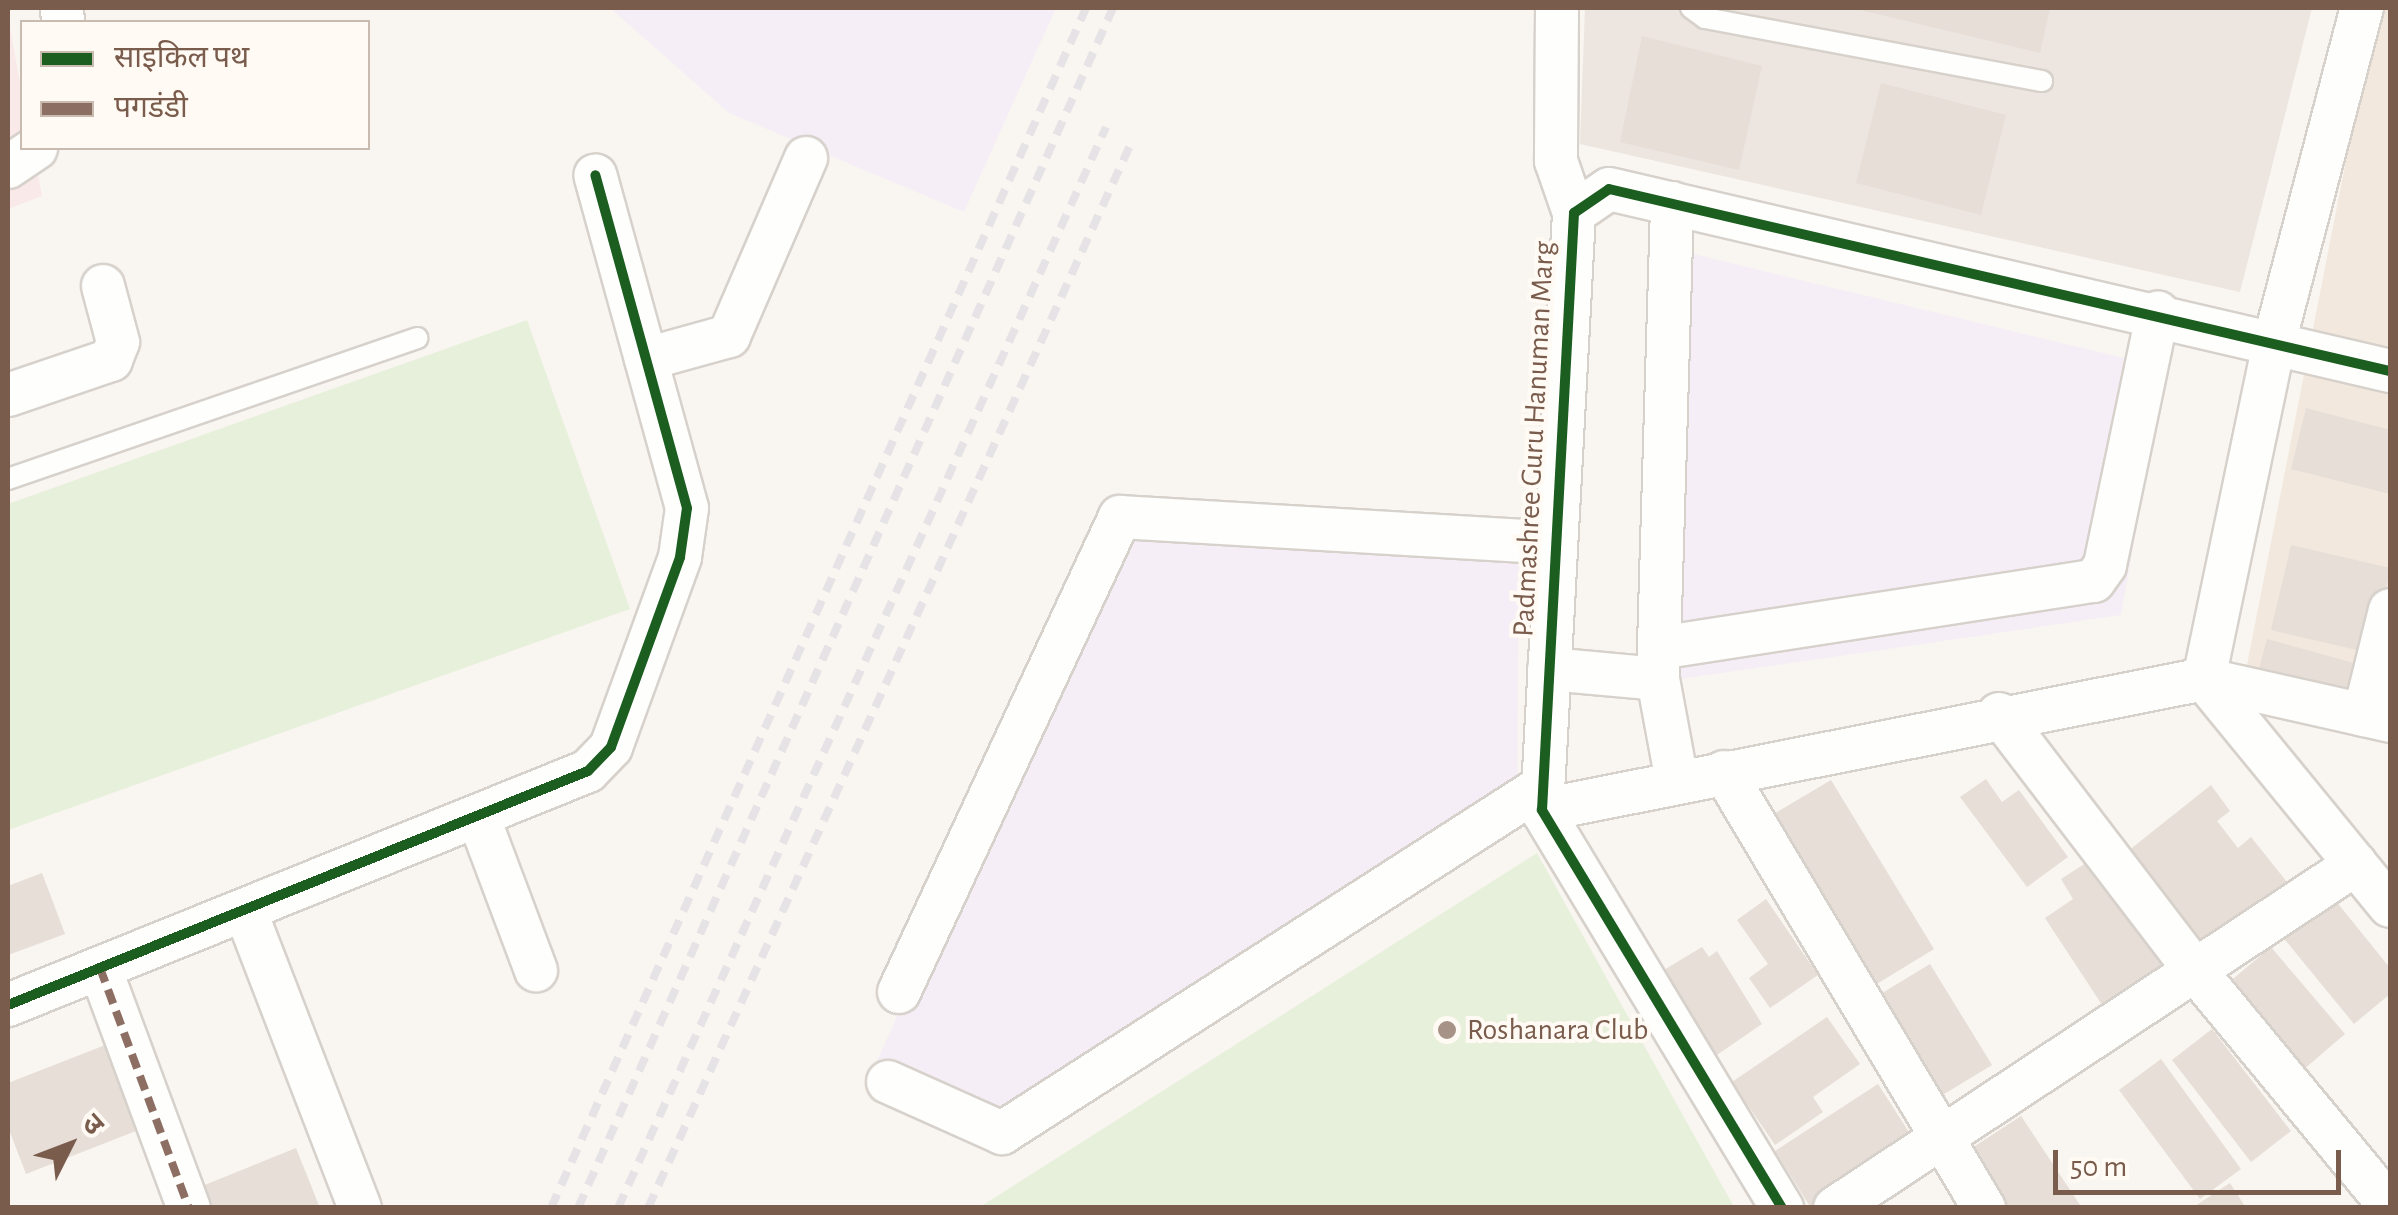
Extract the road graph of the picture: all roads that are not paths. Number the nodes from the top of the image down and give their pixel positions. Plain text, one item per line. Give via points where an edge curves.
1 (1557, 8) edge
2 (1691, 8) edge
3 (2362, 8) edge
4 (2042, 82) dead end
5 (33, 150) edge
6 (806, 158) dead end
7 (8, 167) edge
8 (595, 175) dead end
9 (1672, 204) junction
10 (1574, 212) junction
11 (103, 286) dead end
12 (2158, 312) junction
13 (417, 338) dead end
14 (2275, 339) junction
15 (646, 358) junction
16 (2390, 371) edge
17 (8, 395) edge
18 (8, 479) edge
19 (1554, 543) junction
20 (2390, 610) edge
21 (1658, 663) junction
22 (1548, 668) junction
23 (2204, 679) junction
24 (1999, 714) junction
25 (2377, 718) edge
26 (1724, 772) junction
27 (1678, 782) junction
28 (1543, 798) junction
29 (478, 816) junction
30 (2356, 864) junction
31 (2390, 906) edge
32 (245, 910) junction
33 (100, 968) junction
34 (536, 970) dead end
35 (2198, 974) junction
36 (899, 992) dead end
37 (8, 1005) edge
38 (888, 1082) dead end
39 (1942, 1141) junction
40 (2390, 1206) edge
41 (189, 1208) edge
42 (360, 1208) edge
43 (1782, 1208) edge
44 (1834, 1208) edge
45 (1984, 1208) edge

1 - 10 street via 1556,161
2 - 4 lane via 1705,18
3 - 14 street
5 - 7 street
6 - 15 street via 730,336
8 - 15 street
9 - 10 street, Padmashree Guru Hanuman Marg via 1608,189
9 - 12 street, Padmashree Guru Hanuman Marg
9 - 21 street
10 - 19 street, Padmashree Guru Hanuman Marg
11 - 17 street via 118,342 111,360
12 - 14 street, Padmashree Guru Hanuman Marg
12 - 21 street via 2105,565 2094,580
13 - 18 lane
14 - 16 street, Padmashree Guru Hanuman Marg
14 - 23 street
15 - 29 street via 688,508 661,609 602,760
19 - 22 street, Padmashree Guru Hanuman Marg
19 - 36 street via 1120,517
20 - 25 street
21 - 22 street
21 - 27 street
22 - 28 street, Padmashree Guru Hanuman Marg
23 - 24 street
23 - 25 street
23 - 30 street
24 - 26 street
24 - 35 street
26 - 27 street
26 - 39 street
27 - 28 street
28 - 38 street via 1002,1133
28 - 43 street
29 - 32 street
29 - 34 street
30 - 31 street
30 - 35 street
32 - 33 street
32 - 42 street
33 - 37 street
33 - 41 street
35 - 39 street
35 - 40 street
39 - 44 street
39 - 45 street

